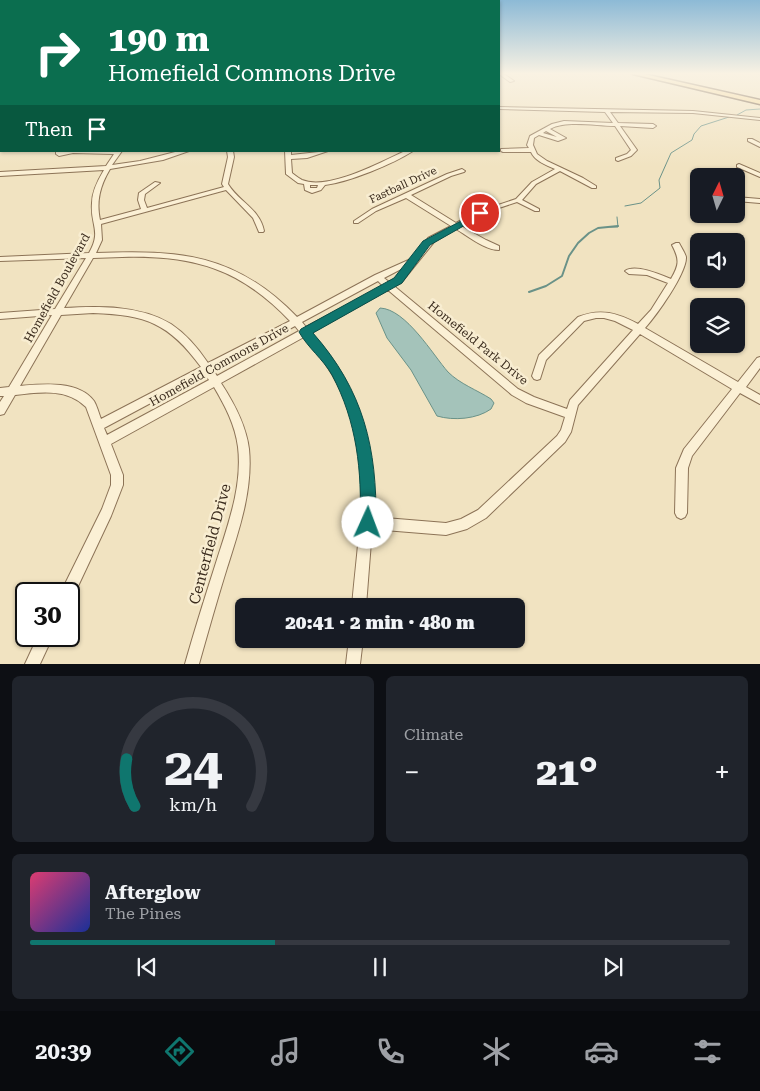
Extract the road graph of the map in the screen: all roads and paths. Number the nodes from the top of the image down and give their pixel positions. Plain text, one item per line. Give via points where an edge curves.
1 (500, 108) edge
2 (603, 110) junction
3 (760, 120) edge
4 (616, 125) junction
5 (654, 126) dead end
6 (546, 129) junction
7 (538, 133) junction
8 (750, 140) dead end
9 (760, 145) edge
10 (503, 150) dead end
11 (531, 150) junction
12 (59, 152) edge
13 (70, 152) edge
14 (118, 152) edge
15 (183, 152) edge
16 (230, 152) edge
17 (321, 152) edge
18 (408, 152) edge
19 (288, 154) edge
20 (618, 159) dead end
21 (739, 166) dead end
22 (106, 169) junction
23 (560, 169) junction
24 (462, 171) dead end
25 (0, 174) edge
26 (760, 175) edge
27 (157, 183) dead end
28 (594, 187) dead end
29 (226, 188) junction
30 (406, 195) junction
31 (518, 200) junction
32 (745, 200) edge
33 (760, 201) edge
34 (145, 210) junction
35 (537, 210) dead end
36 (356, 222) dead end
37 (99, 223) junction
38 (457, 226) junction
39 (261, 231) dead end
40 (676, 245) dead end
41 (496, 248) dead end
42 (91, 255) junction
43 (417, 257) junction
44 (0, 259) edge
45 (629, 271) dead end
46 (378, 277) junction
47 (672, 282) junction
48 (389, 286) junction
49 (57, 313) junction
50 (0, 316) edge
51 (295, 321) junction
52 (639, 329) junction
53 (305, 332) junction
54 (760, 360) edge
55 (206, 368) junction
56 (537, 376) dead end
57 (215, 382) junction
58 (739, 387) junction
59 (6, 391) edge
60 (760, 400) edge
61 (0, 411) edge
62 (571, 415) junction
63 (98, 426) junction
64 (105, 442) junction
65 (681, 513) dead end
66 (368, 523) junction
67 (73, 582) edge
68 (360, 598) edge
69 (40, 647) edge
70 (355, 648) edge
71 (32, 664) edge
72 (192, 664) edge
73 (353, 664) edge

1 - 2 street
2 - 3 street via 693,112
2 - 4 street
4 - 5 street
4 - 6 street via 564,123
4 - 20 street via 634,150
6 - 7 street
6 - 7 street via 564,138
7 - 11 street via 531,140
8 - 9 street
10 - 11 street
11 - 23 street
12 - 13 street
14 - 22 street, Homefield Boulevard
15 - 22 street via 156,161
16 - 29 street
17 - 19 street via 307,156
18 - 19 street via 340,180 322,184 312,191 307,189 307,183 289,174
21 - 26 street
22 - 25 street
22 - 37 street, Homefield Boulevard via 95,204
23 - 28 street
23 - 31 street, Homefield Commons Drive via 534,183
24 - 30 street, Fastball Drive
27 - 34 street via 142,193
29 - 34 street
29 - 39 street via 259,220
30 - 36 street, Fastball Drive
30 - 38 street
31 - 35 street
31 - 38 street, Homefield Commons Drive via 480,213
32 - 33 street
34 - 37 street
37 - 42 street, Homefield Boulevard via 99,238
38 - 41 street
38 - 43 street, Homefield Commons Drive via 426,243
40 - 47 street via 682,262
42 - 44 street
42 - 49 street, Homefield Boulevard
42 - 51 street via 161,254 210,263 257,286
43 - 46 street, Homefield Commons Drive
43 - 48 street, Homefield Commons Drive via 398,281
45 - 47 street via 648,273
46 - 48 street, Homefield Park Drive
46 - 51 street, Homefield Commons Drive
47 - 52 street via 654,312
48 - 53 street, Homefield Commons Drive
48 - 62 street, Homefield Park Drive via 516,392
49 - 50 street, Centerfield Drive
49 - 55 street, Centerfield Drive via 117,312 148,317 182,335
49 - 59 street, Homefield Boulevard
51 - 53 street
51 - 55 street, Homefield Commons Drive
52 - 56 street via 612,316 588,315 546,354
52 - 58 street
52 - 62 street via 579,396
53 - 57 street, Homefield Commons Drive
53 - 66 street via 337,373 354,407 365,452 369,486
54 - 58 street
55 - 57 street, Centerfield Drive
55 - 63 street, Homefield Commons Drive
57 - 64 street, Homefield Commons Drive
57 - 72 street, Centerfield Drive via 240,429 243,489
58 - 60 street
58 - 65 street via 688,453 682,468
59 - 61 street, Homefield Boulevard
59 - 63 street via 57,388 77,392 90,404
62 - 66 street via 561,438 482,514 463,525 446,528
63 - 64 street
64 - 67 street via 117,475 114,497
66 - 68 street
69 - 71 street
70 - 73 street

